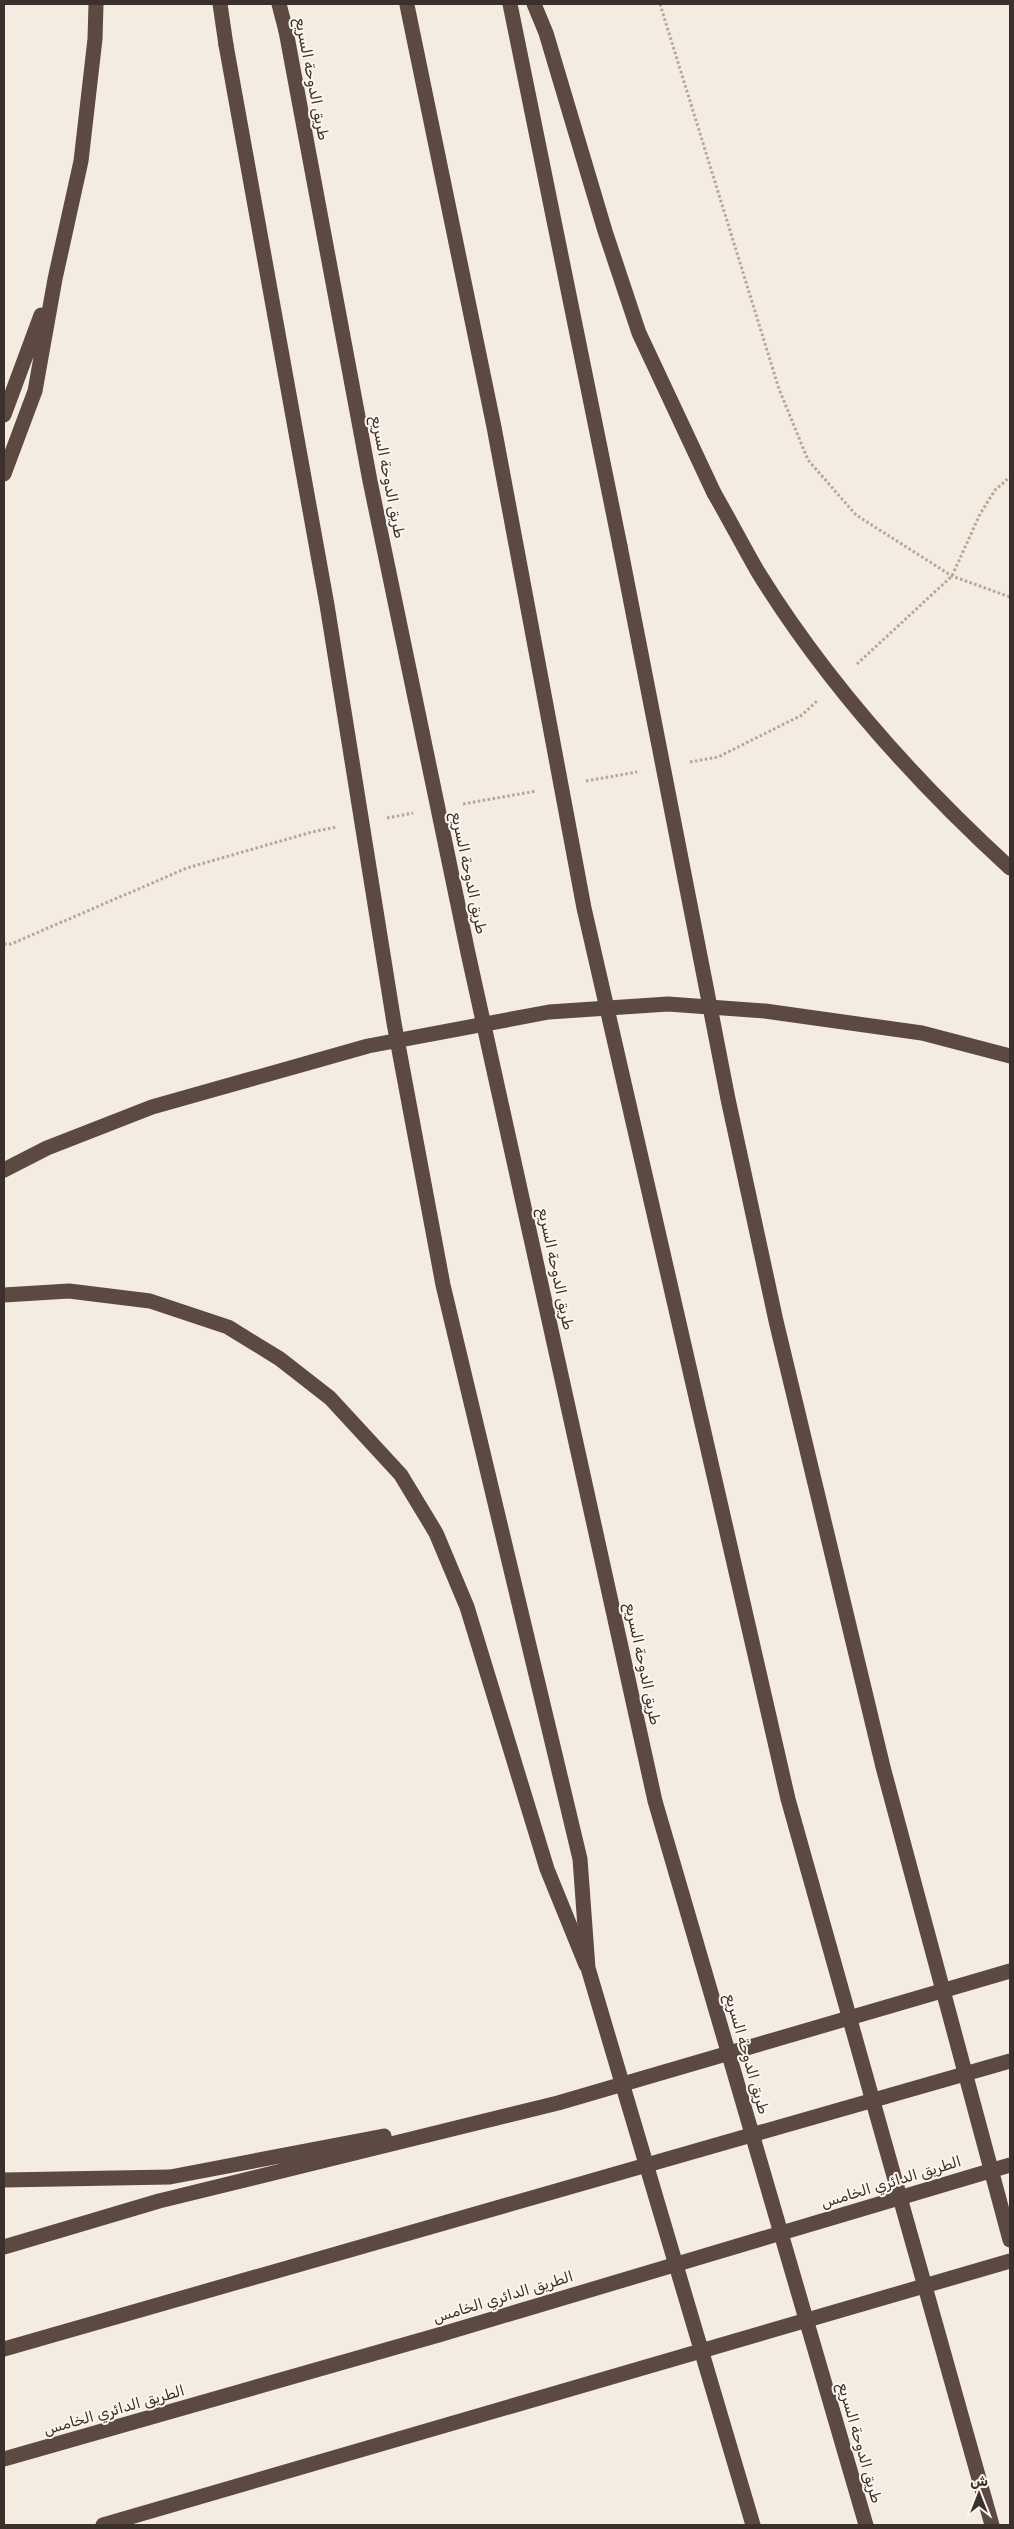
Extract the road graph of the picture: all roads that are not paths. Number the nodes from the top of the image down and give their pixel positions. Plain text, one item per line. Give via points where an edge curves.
1 (96, 4) edge
2 (220, 4) edge
3 (279, 4) edge
4 (510, 4) edge
5 (534, 4) edge
6 (407, 5) edge
7 (55, 279) junction
8 (4, 416) edge
9 (4, 474) edge
10 (1010, 868) edge
11 (1010, 1056) edge
12 (4, 1170) edge
13 (4, 1295) edge
14 (588, 1968) junction
15 (1010, 1971) edge
16 (1010, 2061) edge
17 (558, 2104) junction
18 (1010, 2165) edge
19 (4, 2180) edge
20 (1010, 2240) edge
21 (4, 2247) edge
22 (1010, 2261) edge
23 (4, 2349) edge
24 (4, 2459) edge
25 (103, 2525) edge
26 (752, 2525) edge
27 (866, 2525) edge
28 (992, 2525) edge

1 - 7 highway via 81,161
2 - 14 highway, bridge via 327,605 394,1023 441,1276 580,1859
3 - 27 highway, طريق الدوحة السريع, bridge via 370,481 468,953 655,1801
4 - 20 highway, bridge via 724,1080 776,1321 882,1767
5 - 10 highway, bridge via 546,33 639,333 714,493 759,572 818,659 873,727 954,817
6 - 28 highway, bridge via 494,427 584,908 786,1790
7 - 8 highway
7 - 9 highway via 35,391
11 - 12 highway via 922,1033 765,1011 668,1004 549,1012 368,1046 152,1107 46,1148
13 - 14 highway via 70,1291 150,1302 228,1327 280,1359 330,1398 401,1475 436,1533 467,1607 547,1869
14 - 26 highway, bridge
15 - 17 highway
16 - 23 highway
17 - 19 highway via 170,2177
17 - 21 highway via 159,2201
18 - 24 highway, الطريق الدائري الخامس via 442,2334
22 - 25 highway

